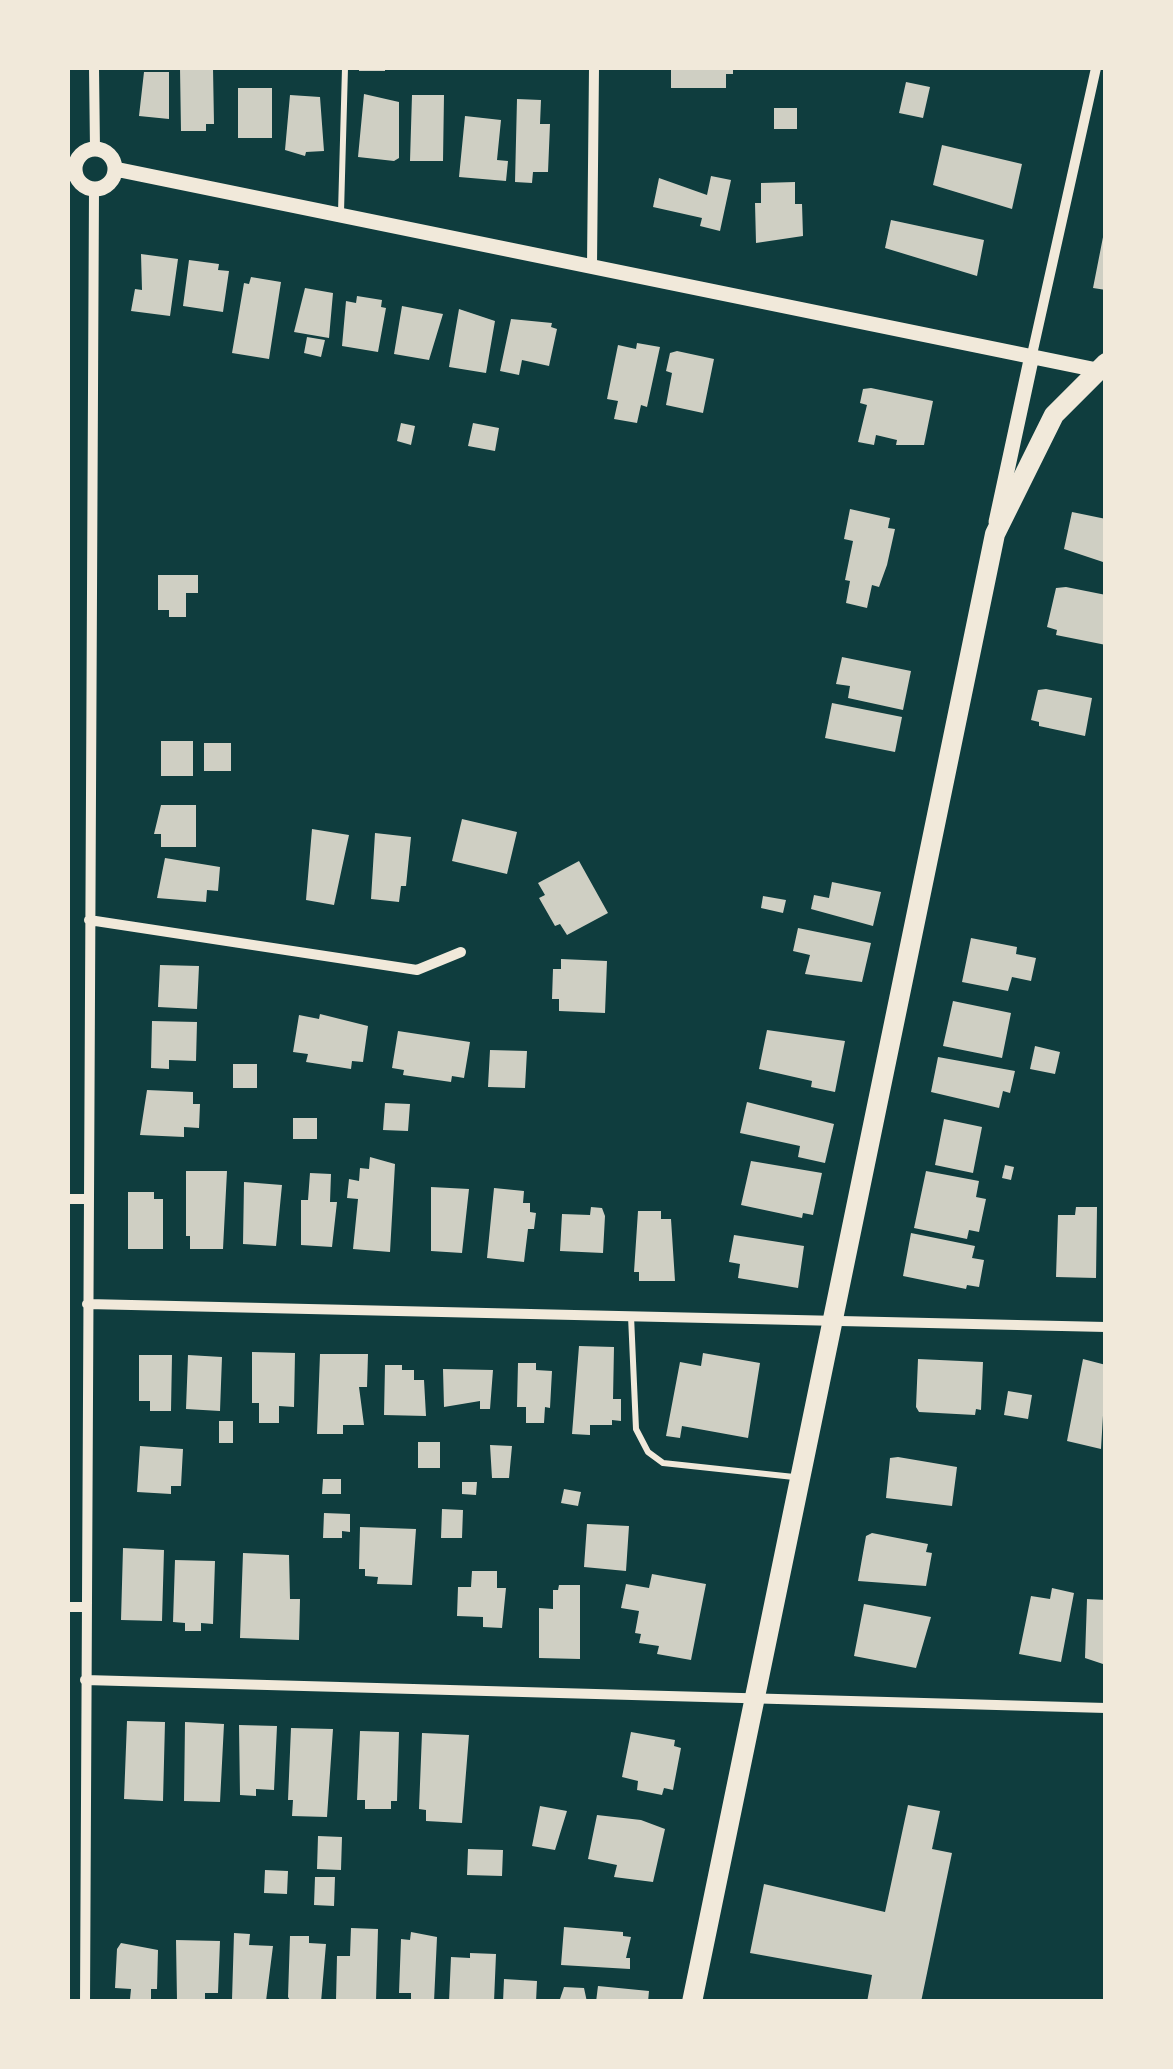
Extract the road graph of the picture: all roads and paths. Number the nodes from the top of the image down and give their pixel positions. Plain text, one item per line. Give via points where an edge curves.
1 (94, 68) edge
2 (345, 68) edge
3 (594, 68) edge
4 (1096, 68) edge
5 (95, 149) junction
6 (71, 166) edge
7 (116, 170) junction
8 (94, 189) junction
9 (340, 213) junction
10 (592, 265) junction
11 (1031, 360) junction
12 (1103, 368) edge
13 (995, 534) junction
14 (90, 920) junction
15 (460, 952) dead end
16 (68, 1198) edge
17 (87, 1200) junction
18 (87, 1304) junction
19 (631, 1316) junction
20 (832, 1321) junction
21 (1106, 1326) edge
22 (800, 1478) junction
23 (68, 1607) edge
24 (85, 1607) junction
25 (85, 1680) junction
26 (754, 1700) junction
27 (1106, 1708) edge
28 (85, 2002) edge
29 (692, 2002) edge

1 - 5 street
2 - 9 lane
3 - 10 street
4 - 11 street
5 - 6 street
5 - 7 street via 112,157
6 - 8 street
7 - 8 street via 111,182
7 - 9 street
8 - 14 street
9 - 10 street
10 - 11 street
11 - 12 street
11 - 13 street
12 - 13 main road via 1054,415
13 - 20 main road
14 - 15 street via 418,970
14 - 17 street
16 - 17 street
17 - 18 street
18 - 19 street
18 - 24 street
19 - 20 street
19 - 22 lane via 636,1429 648,1452 662,1463
20 - 21 street
20 - 22 main road
22 - 26 main road
23 - 24 street
24 - 25 street
25 - 26 street
25 - 28 street
26 - 27 street
26 - 29 main road

